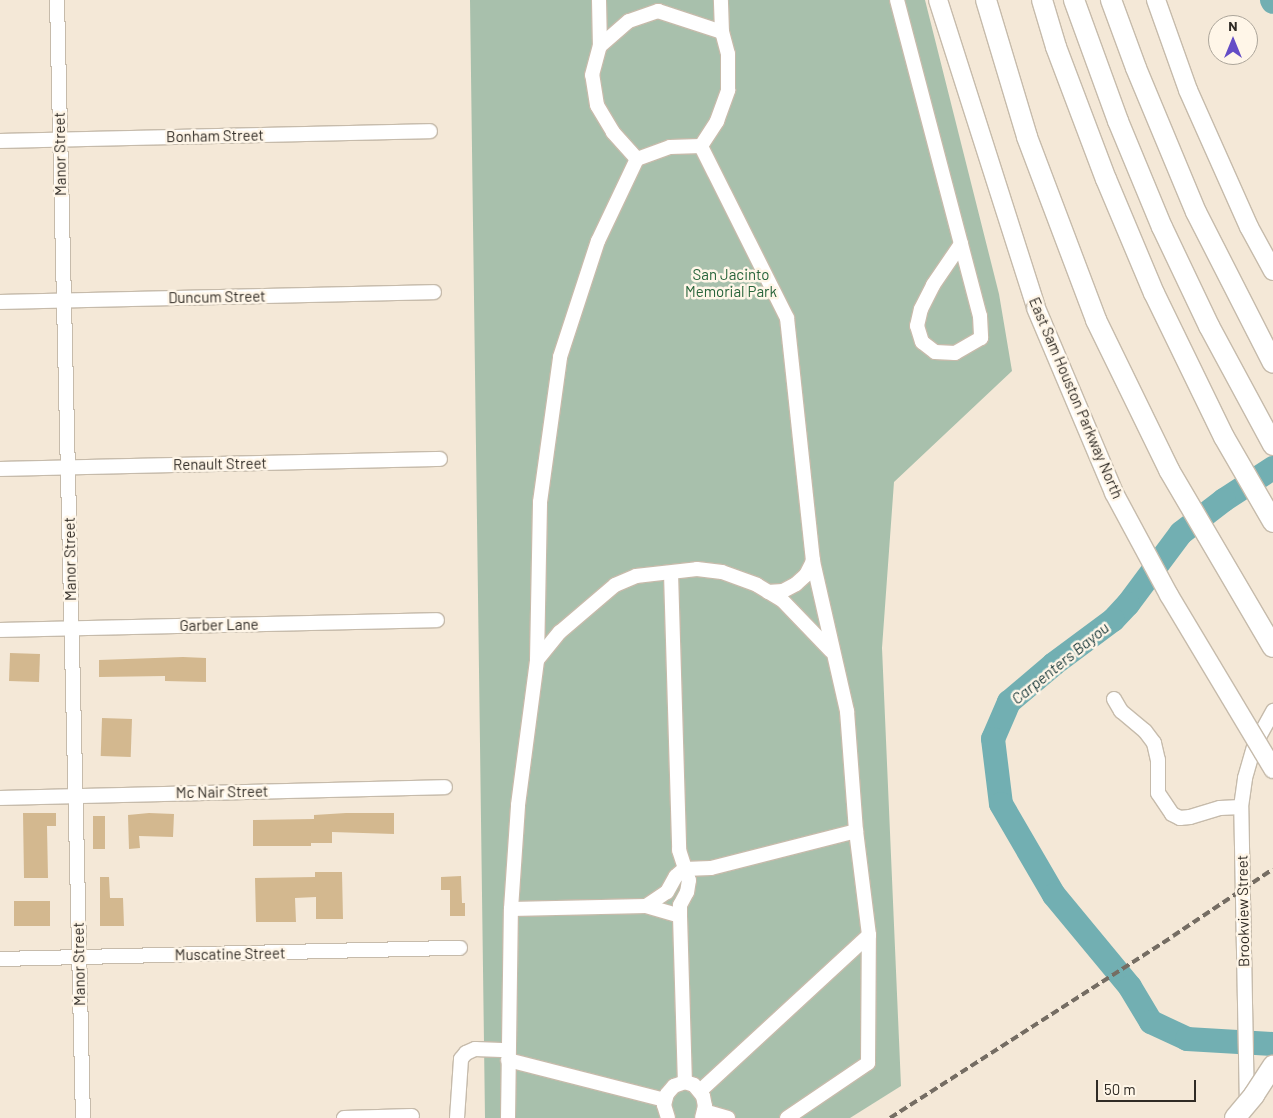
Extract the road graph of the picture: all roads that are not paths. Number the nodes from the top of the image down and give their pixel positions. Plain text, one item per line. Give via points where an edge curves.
1 (57, 0) edge
2 (598, 0) edge
3 (720, 0) edge
4 (897, 0) edge
5 (938, 0) edge
6 (986, 0) edge
7 (1042, 0) edge
8 (1074, 0) edge
9 (1111, 0) edge
10 (1156, 0) edge
11 (722, 32) junction
12 (600, 46) junction
13 (430, 131) dead end
14 (60, 140) junction
15 (0, 141) edge
16 (701, 146) junction
17 (637, 159) junction
18 (961, 244) junction
19 (1273, 271) edge
20 (434, 292) dead end
21 (64, 301) junction
22 (0, 302) edge
23 (1273, 363) edge
24 (1273, 445) edge
25 (440, 459) dead end
26 (68, 468) junction
27 (0, 469) edge
28 (1273, 522) edge
29 (813, 562) junction
30 (671, 573) junction
31 (1238, 586) junction
32 (768, 592) junction
33 (437, 620) dead end
34 (71, 629) junction
35 (0, 630) edge
36 (1273, 635) edge
37 (1273, 647) edge
38 (833, 654) junction
39 (537, 660) junction
40 (1114, 699) dead end
41 (1273, 711) edge
42 (1268, 729) edge
43 (1273, 769) edge
44 (444, 787) dead end
45 (75, 796) junction
46 (0, 798) edge
47 (1241, 807) junction
48 (856, 830) junction
49 (684, 869) junction
50 (646, 906) junction
51 (511, 909) junction
52 (680, 916) junction
53 (870, 936) junction
54 (460, 948) dead end
55 (79, 957) junction
56 (0, 959) edge
57 (508, 1055) junction
58 (1273, 1066) edge
59 (685, 1082) junction
60 (700, 1091) junction
61 (665, 1100) junction
62 (703, 1115) edge
63 (412, 1116) dead end
64 (83, 1118) edge
65 (344, 1118) edge
66 (457, 1118) edge
67 (508, 1118) edge
68 (668, 1118) edge
69 (728, 1118) edge
70 (786, 1118) edge
71 (1235, 1118) edge
72 (1248, 1118) edge

1 - 14 street, Manor Street
2 - 12 street
3 - 11 street
4 - 18 street
5 - 43 main road, East Sam Houston Parkway North, bridge via 1036,308 1114,494 1169,595
6 - 31 highway via 1027,137 1096,320 1169,470
7 - 28 highway via 1102,170 1154,293 1208,406
8 - 24 highway via 1140,177 1186,280
9 - 23 highway via 1200,220
10 - 19 main road via 1188,90 1249,227
11 - 12 street via 658,11 629,21
11 - 16 street via 728,54 728,90 717,121
12 - 17 street via 592,76 597,105 613,132
13 - 14 street, Bonham Street
14 - 15 street, Bonham Street
14 - 21 street, Manor Street
16 - 17 street via 670,147
16 - 29 street via 787,318
17 - 39 street via 598,241 560,357 540,502
18 - 18 street via 980,316 981,338 955,353 935,352 922,342 917,326 921,309 932,285
20 - 21 street, Duncum Street
21 - 22 street, Duncum Street
21 - 26 street, Manor Street
25 - 26 street, Renault Street
26 - 27 street, Renault Street
26 - 34 street, Manor Street
29 - 32 street via 796,584 783,591
29 - 38 street
30 - 32 street via 697,569 722,572
30 - 39 street via 636,576 615,585 560,632
30 - 49 street via 679,850
31 - 36 highway
31 - 37 highway
32 - 38 street via 788,605
33 - 34 street, Garber Lane
34 - 35 street, Garber Lane
34 - 45 street, Manor Street
38 - 48 street via 847,711
39 - 51 street via 518,805
40 - 47 street via 1121,711 1154,743 1158,760 1158,793 1172,814 1180,818 1190,817 1220,808
41 - 42 street, Brookview Street
42 - 47 street, Brookview Street via 1254,744 1244,778
44 - 45 street, Mc Nair Street
45 - 46 street, Mc Nair Street
45 - 55 street, Manor Street
47 - 72 street, Brookview Street
48 - 49 street via 711,868
48 - 53 street
49 - 50 street via 667,892
49 - 52 street via 689,880 680,905
50 - 51 street
50 - 52 street
51 - 57 street
52 - 59 street
53 - 60 street
53 - 70 street via 868,1062
54 - 55 street, Muscatine Street
55 - 56 street, Muscatine Street
55 - 64 street, Manor Street
57 - 61 street
57 - 66 street via 475,1050 466,1053 462,1058
57 - 67 street
58 - 71 highway, bridge
59 - 60 street
59 - 61 street via 670,1090
60 - 62 street via 704,1101
61 - 68 street
62 - 69 street
63 - 65 street

